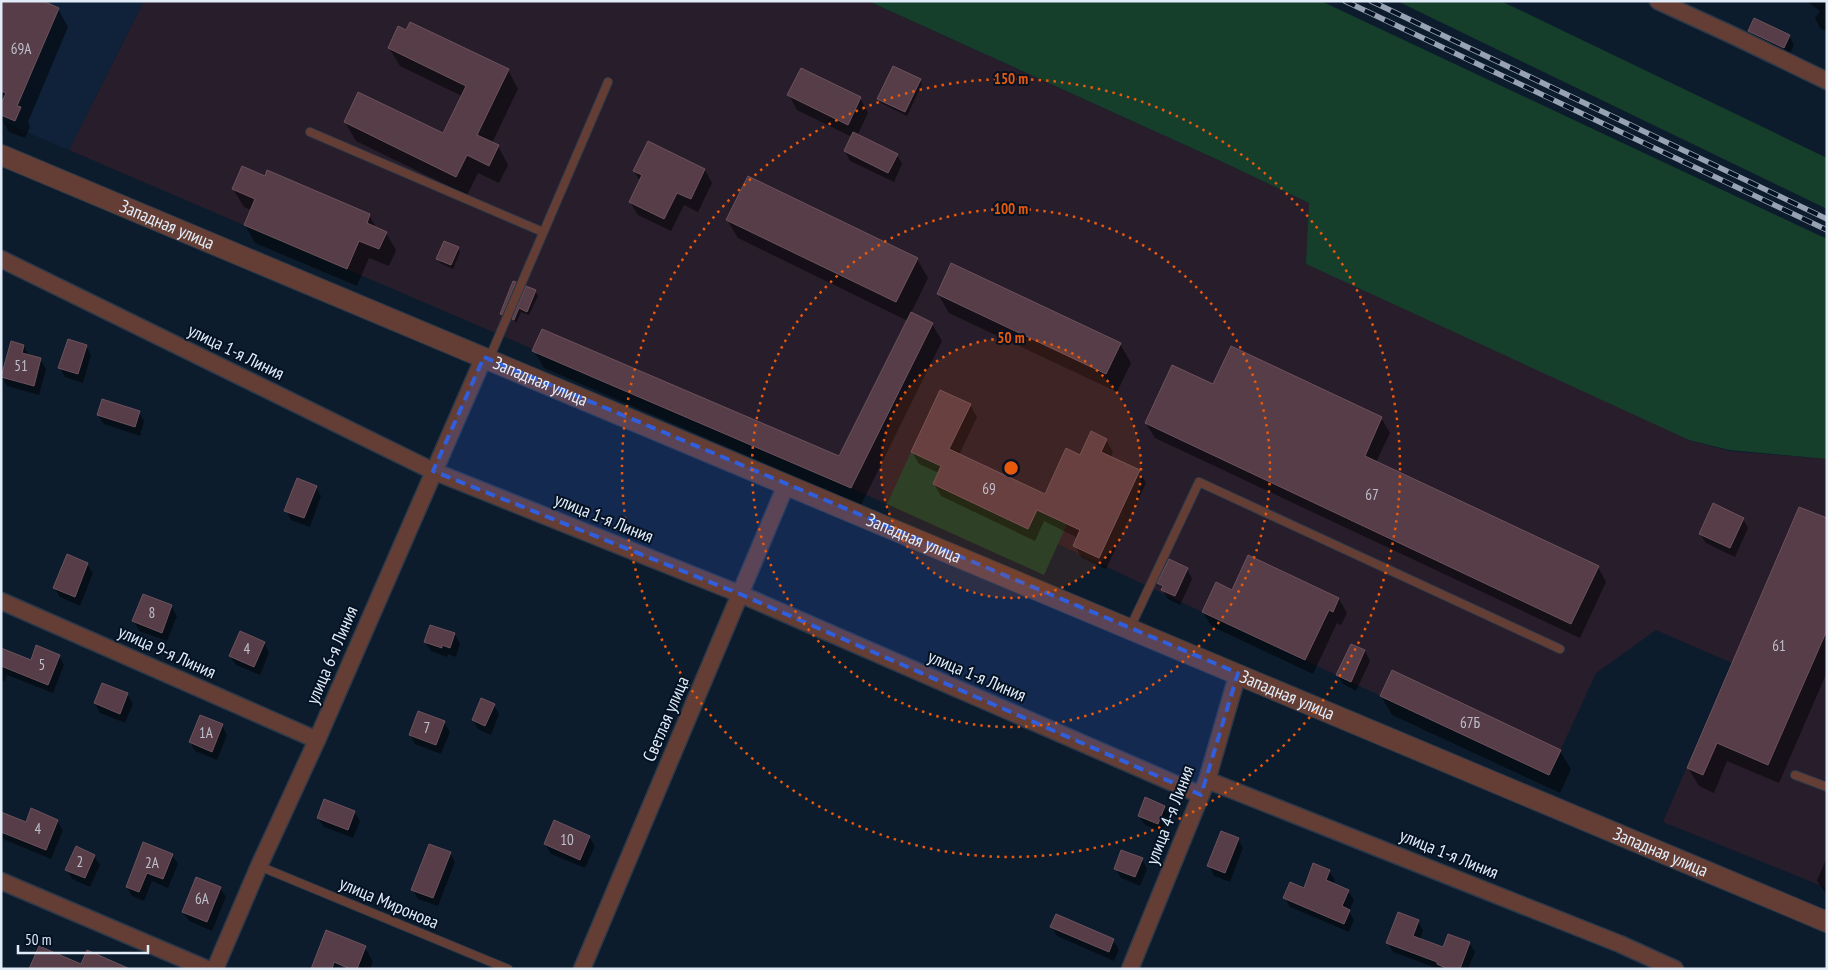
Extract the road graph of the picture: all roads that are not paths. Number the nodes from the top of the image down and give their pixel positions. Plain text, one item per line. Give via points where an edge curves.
1 (1658, 1) edge
2 (1827, 81) edge
3 (608, 82) dead end
4 (310, 132) dead end
5 (1, 154) edge
6 (543, 232) junction
7 (1, 259) edge
8 (487, 358) junction
9 (433, 471) junction
10 (786, 484) junction
11 (740, 594) junction
12 (1, 601) edge
13 (1130, 628) junction
14 (1560, 649) dead end
15 (1238, 673) junction
16 (317, 740) junction
17 (1795, 775) dead end
18 (1204, 787) junction
19 (1827, 788) edge
20 (259, 866) junction
21 (1, 881) edge
22 (1827, 922) edge
23 (207, 969) edge
24 (215, 969) edge
25 (508, 969) edge
26 (582, 969) edge
27 (1130, 969) edge
28 (1675, 969) edge

1 - 2 street
3 - 6 lane
4 - 6 lane
5 - 8 street, Западная улица
6 - 8 lane
7 - 9 street, улица 1-я Линия
8 - 9 street, улица 6-я Линия
8 - 10 street, Западная улица
9 - 11 street, улица 1-я Линия
9 - 16 street, улица 6-я Линия
10 - 11 street, Светлая улица
10 - 13 street, Западная улица
11 - 18 street, улица 1-я Линия
11 - 26 street, Светлая улица
12 - 16 street, улица 9-я Линия
13 - 14 lane via 1199,482
13 - 15 street, Западная улица
15 - 18 street, улица 4-я Линия
15 - 22 street, Западная улица
16 - 20 street, улица 6-я Линия
17 - 19 lane
18 - 27 street, улица 4-я Линия
18 - 28 street, улица 1-я Линия via 1611,940
20 - 24 street, улица 6-я Линия
20 - 25 lane, улица Миронова
21 - 23 street

